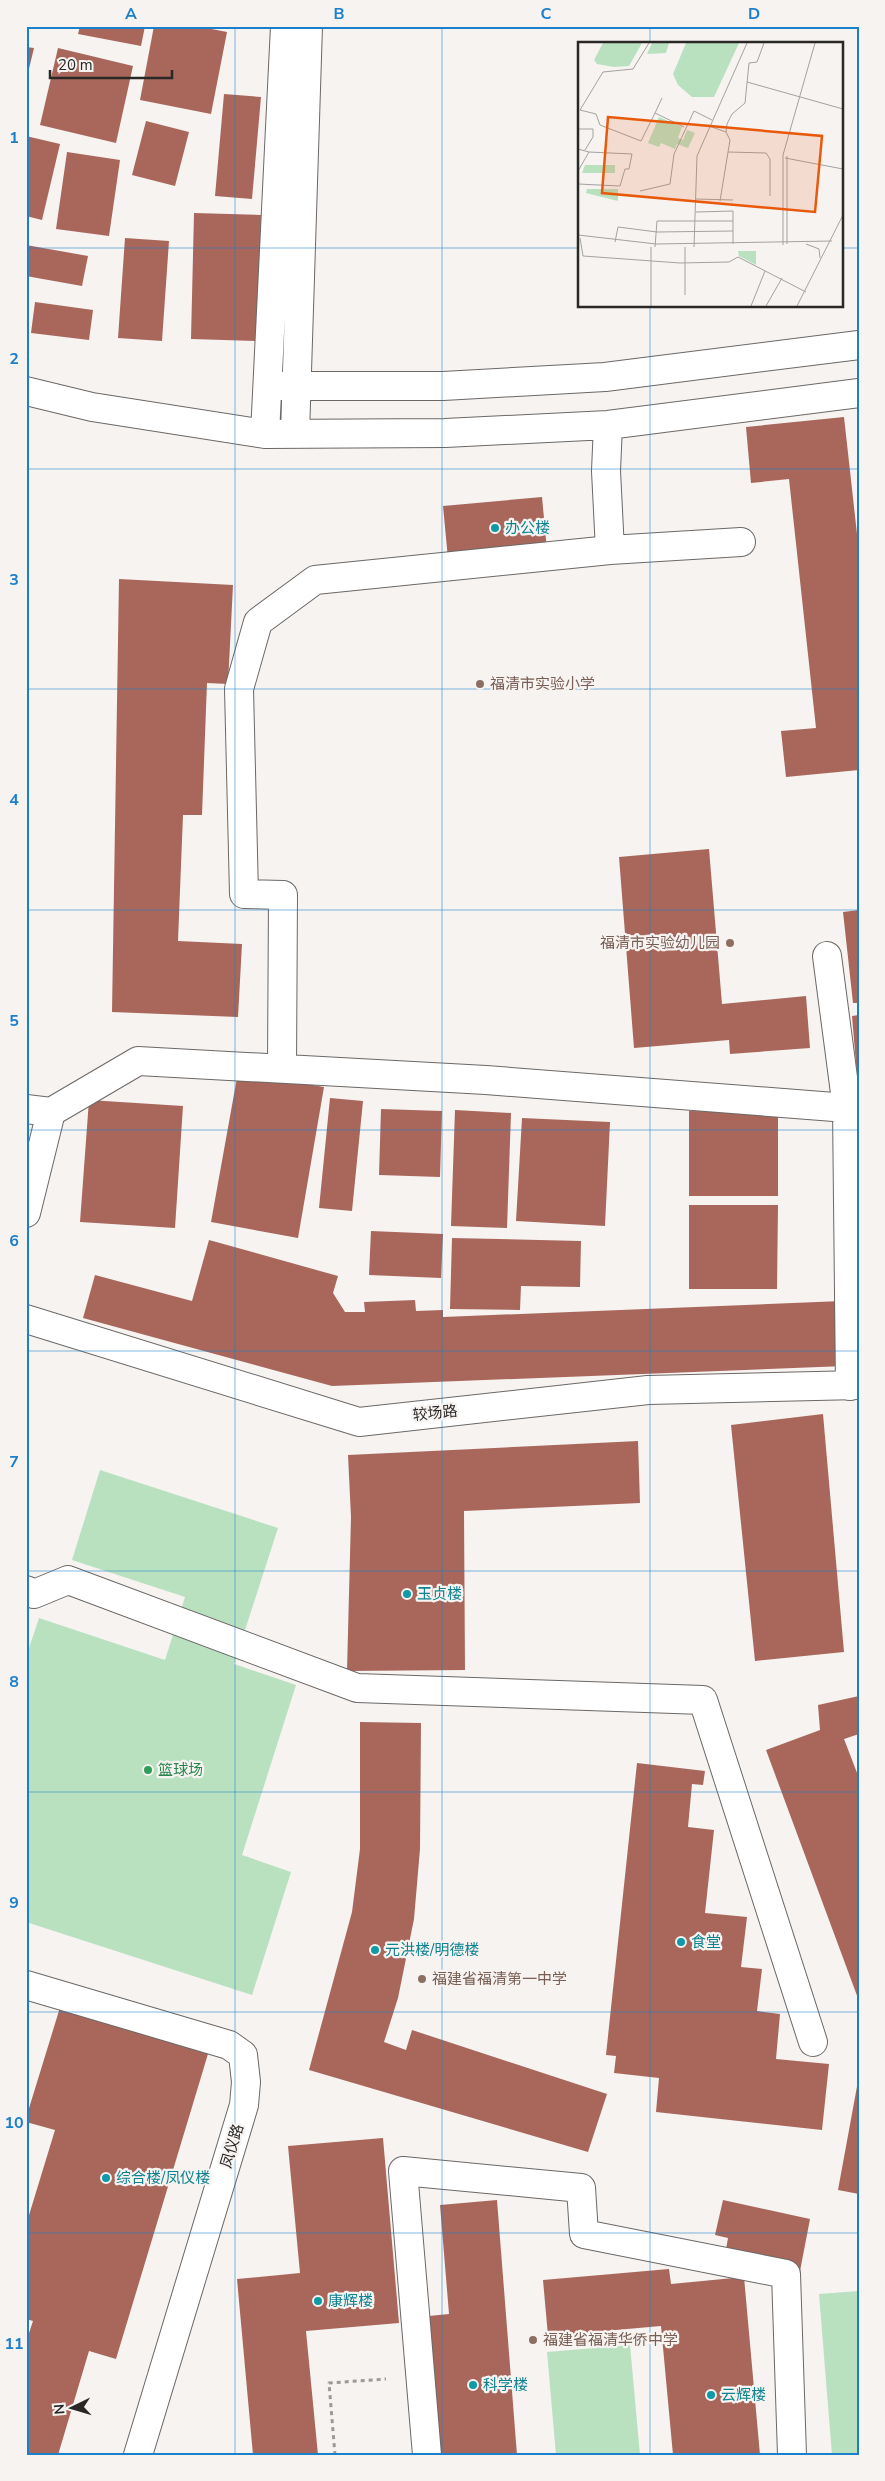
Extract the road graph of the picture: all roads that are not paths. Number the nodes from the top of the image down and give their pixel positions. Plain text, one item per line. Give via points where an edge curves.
1 (285, 26) edge
2 (308, 26) edge
3 (859, 345) edge
4 (268, 386) junction
5 (297, 386) junction
6 (26, 391) edge
7 (859, 393) edge
8 (608, 425) junction
9 (265, 434) junction
10 (295, 434) junction
11 (741, 542) dead end
12 (610, 550) junction
13 (827, 956) dead end
14 (282, 1067) junction
15 (847, 1108) junction
16 (39, 1111) edge
17 (26, 1213) edge
18 (26, 1319) edge
19 (854, 1386) edge
20 (29, 1600) edge
21 (26, 1985) edge
22 (813, 2042) dead end
23 (138, 2455) edge
24 (427, 2455) edge
25 (792, 2455) edge

1 - 4 street
2 - 5 street
3 - 5 street via 606,377 443,386
4 - 5 street
4 - 9 street
5 - 10 street
6 - 9 street via 92,407
7 - 8 street
8 - 10 street via 445,433
8 - 12 street via 606,471
9 - 10 street
11 - 12 street
12 - 14 street via 315,580 258,622 239,689 244,894 283,895
13 - 15 street
14 - 15 street
14 - 16 street via 138,1061
15 - 19 street
16 - 17 street
18 - 19 street, 较场路 via 359,1422 648,1390
20 - 22 street via 68,1580 357,1688 704,1700
21 - 23 street, 凤仪路 via 230,2045 243,2055 244,2105
24 - 25 street via 403,2171 581,2188 584,2234 786,2274

